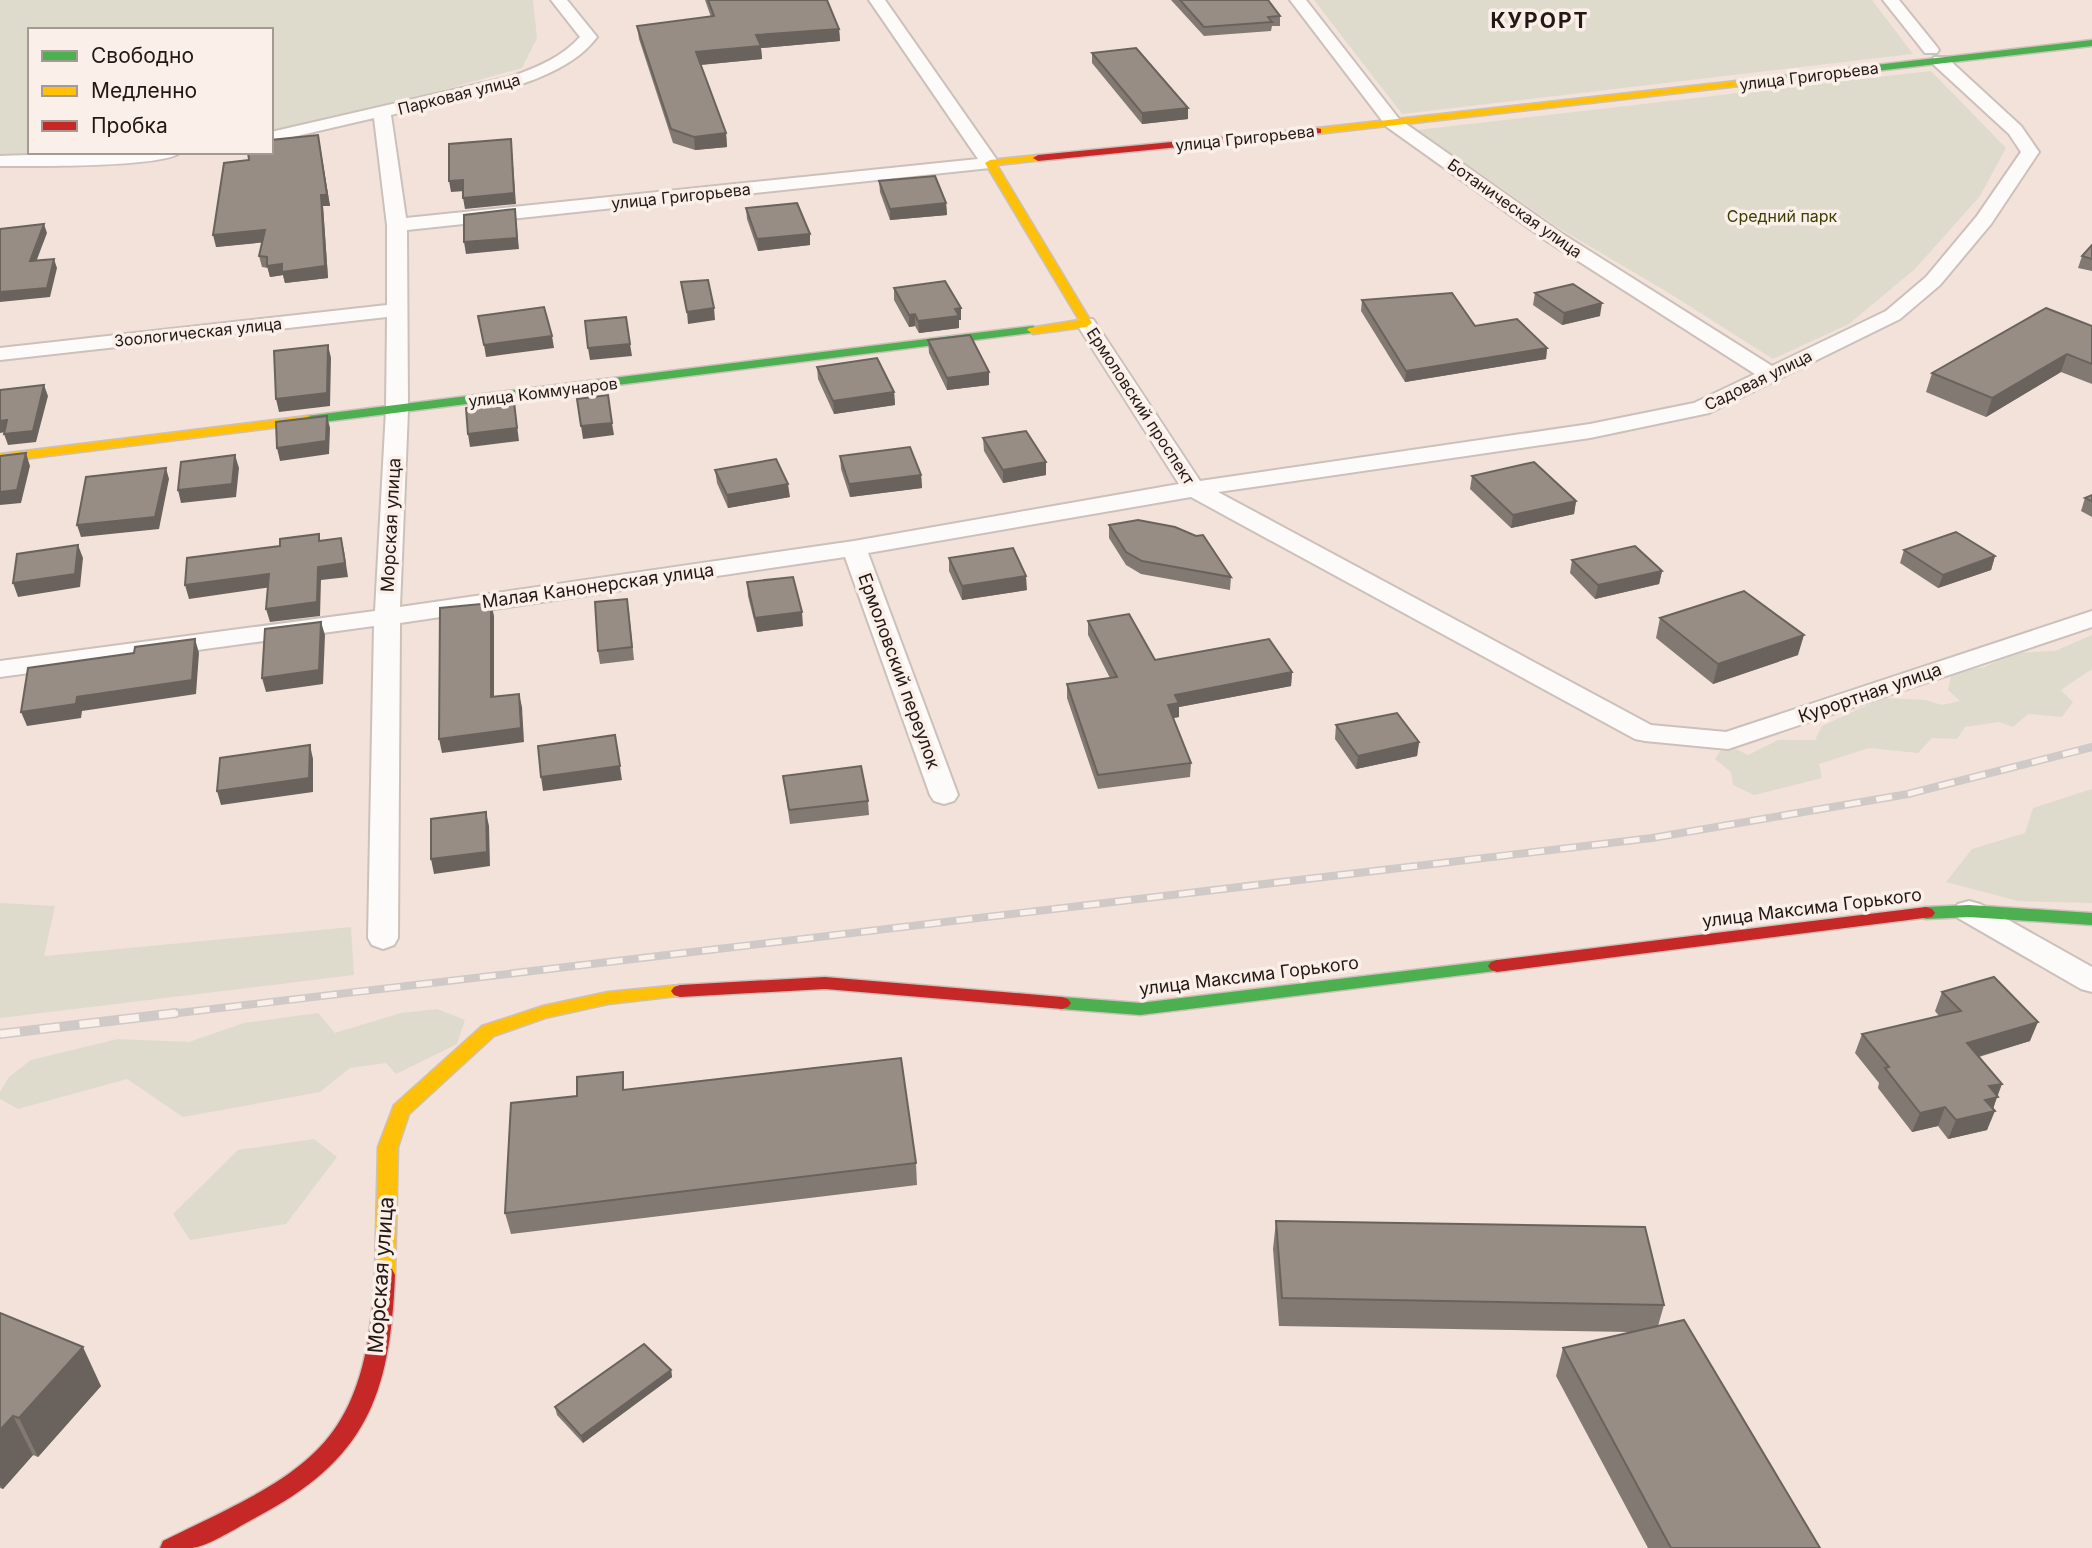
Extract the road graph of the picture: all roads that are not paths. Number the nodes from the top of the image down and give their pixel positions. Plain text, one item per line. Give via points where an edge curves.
1 (559, 0) edge
2 (877, 0) edge
3 (1298, 0) edge
4 (1891, 0) edge
5 (2092, 43) edge
6 (1935, 56) junction
7 (382, 113) junction
8 (1393, 123) junction
9 (273, 137) edge
10 (159, 154) edge
11 (0, 161) edge
12 (990, 163) junction
13 (397, 225) junction
14 (396, 310) junction
15 (1086, 323) junction
16 (0, 354) edge
17 (1770, 374) junction
18 (397, 410) junction
19 (0, 458) edge
20 (1194, 489) junction
21 (854, 548) junction
22 (387, 617) junction
23 (2092, 619) edge
24 (0, 669) edge
25 (1645, 733) joint
26 (944, 794) dead end
27 (1969, 911) junction
28 (2092, 919) edge
29 (383, 938) dead end
30 (2092, 981) edge
31 (401, 1110) joint
32 (171, 1548) edge

1 - 7 street, Парковая улица via 589,37 576,54 518,80
2 - 12 street, Ермоловский проспект
3 - 8 street, Ботаническая улица
4 - 6 street, Садовая улица
5 - 6 street, улица Григорьева
6 - 8 street, улица Григорьева
6 - 17 street, Садовая улица via 2015,130 2030,152 1984,220 1933,281 1893,315
7 - 9 street, Парковая улица
7 - 13 street, Морская улица
8 - 12 street, улица Григорьева
8 - 17 street, Ботаническая улица via 1554,236
10 - 11 street
12 - 13 street, улица Григорьева
12 - 15 street, Ермоловский проспект
13 - 14 street, Морская улица
14 - 16 street, Зоологическая улица
14 - 18 street, Морская улица
15 - 18 street, улица Коммунаров
15 - 20 street, Ермоловский проспект
17 - 20 street, Садовая улица via 1701,408 1590,431
18 - 19 street, улица Коммунаров
18 - 22 street, Морская улица
20 - 21 street, Малая Канонерская улица
20 - 25 street, Ермоловский проспект
21 - 22 street, Малая Канонерская улица
21 - 26 street, Ермоловский переулок
22 - 24 street, Малая Канонерская улица
22 - 29 street, Морская улица
23 - 25 street, Курортная улица via 1728,741
27 - 28 street, улица Максима Горького
27 - 30 street
27 - 31 street, улица Максима Горького via 1140,1009 825,983 608,998 543,1012 488,1031
31 - 32 street, Морская улица via 388,1147 384,1304 378,1356 365,1398 343,1438 311,1472 277,1495

